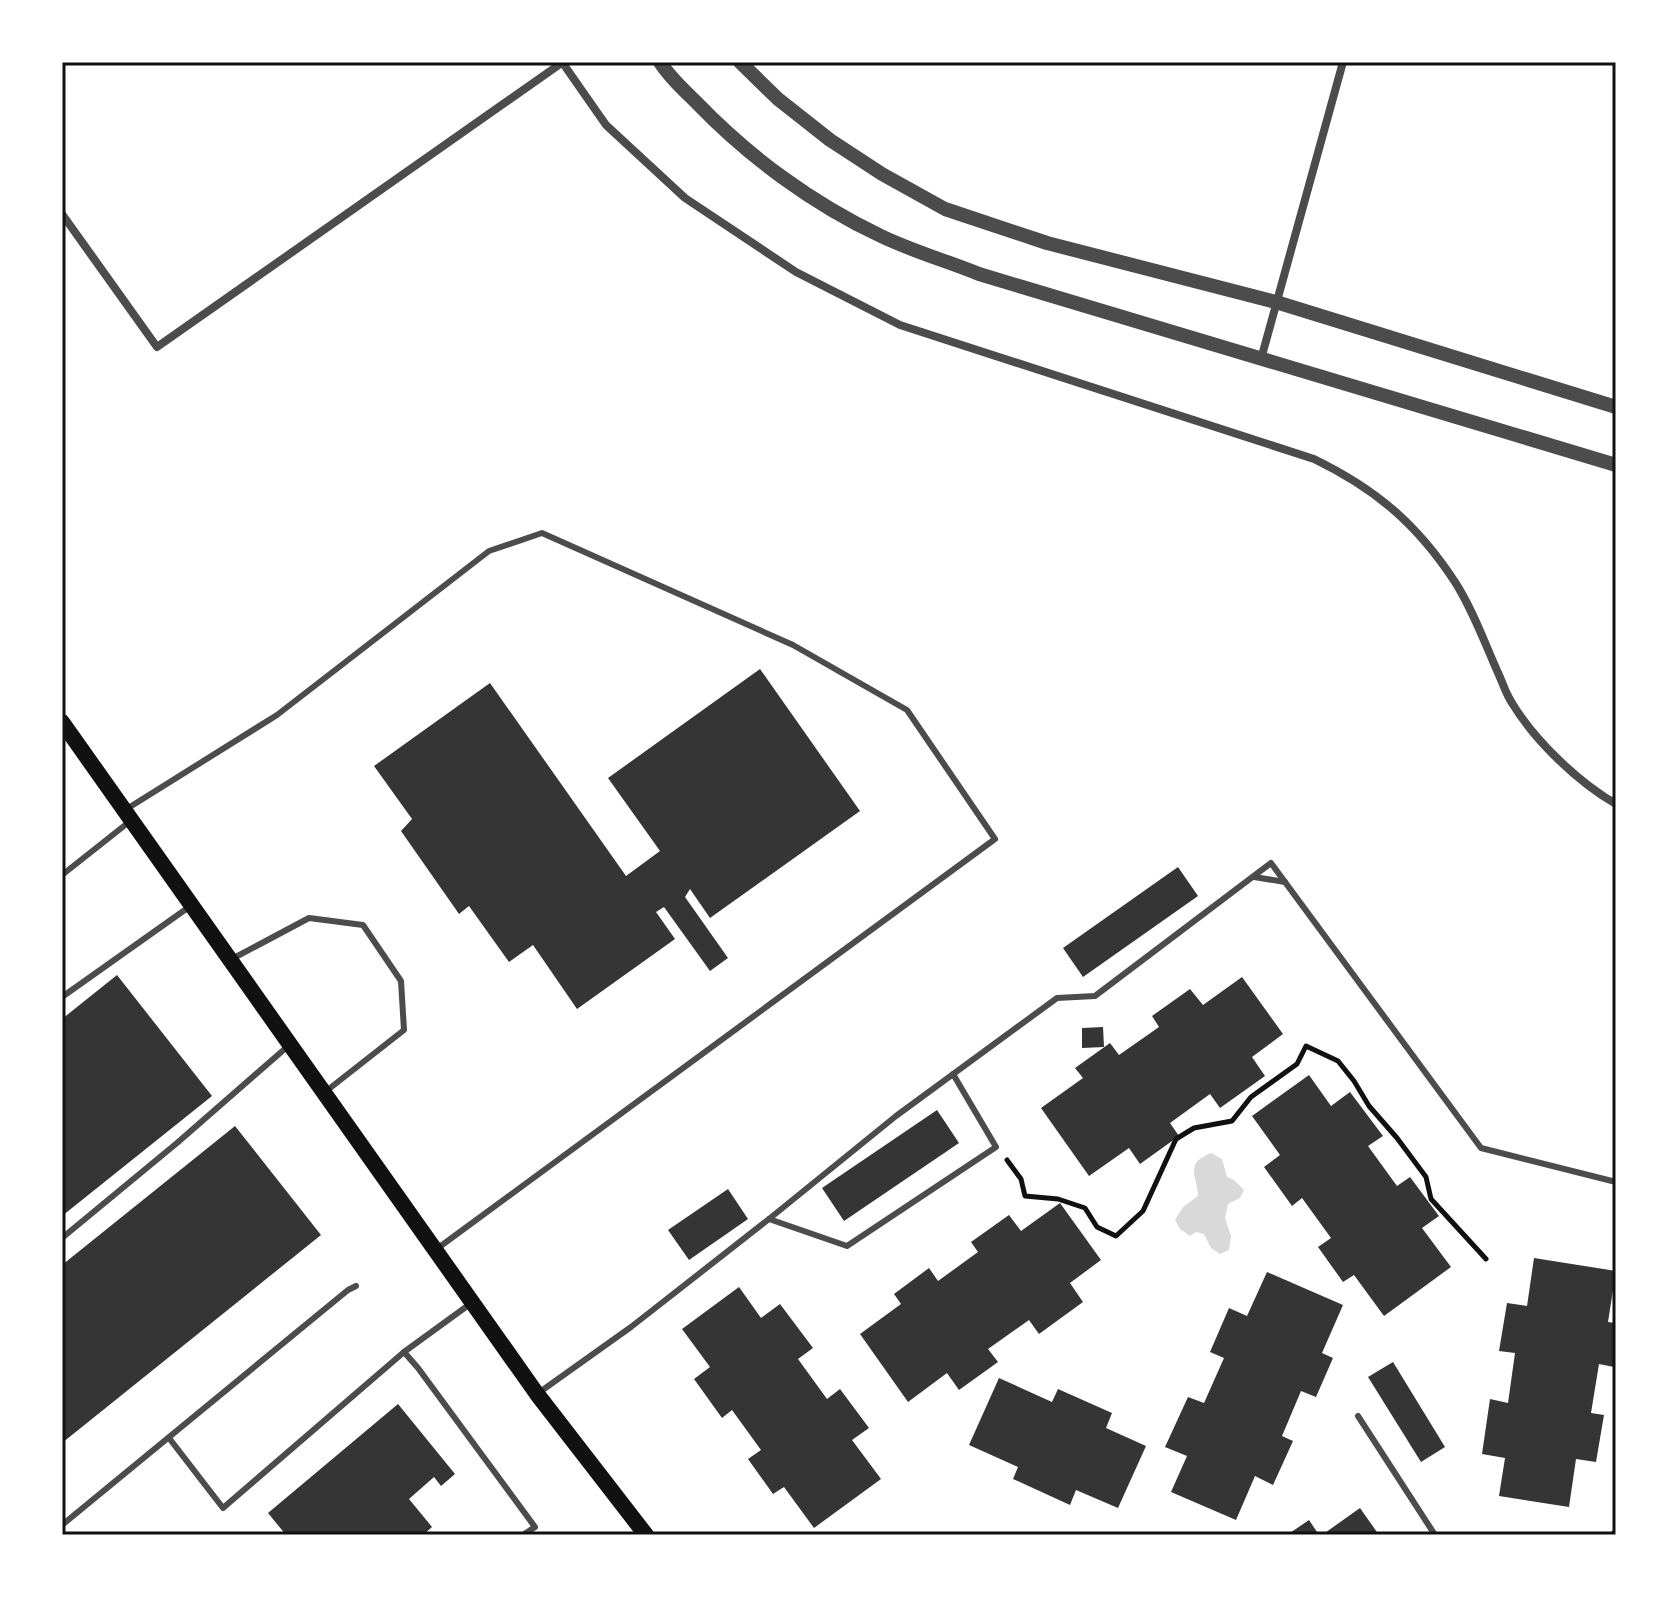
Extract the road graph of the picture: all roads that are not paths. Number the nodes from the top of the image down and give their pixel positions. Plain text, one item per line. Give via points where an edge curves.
1 (562, 62) edge
2 (660, 62) edge
3 (740, 62) edge
4 (1343, 62) edge
5 (62, 214) edge
6 (1276, 302) junction
7 (1261, 359) junction
8 (1616, 407) edge
9 (1616, 465) edge
10 (62, 722) edge
11 (1616, 804) edge
12 (128, 815) junction
13 (62, 875) edge
14 (1254, 877) junction
15 (1285, 882) junction
16 (191, 905) junction
17 (230, 960) junction
18 (62, 997) edge
19 (290, 1044) junction
20 (953, 1074) junction
21 (324, 1092) junction
22 (1616, 1182) edge
23 (769, 1219) junction
24 (62, 1238) edge
25 (436, 1249) junction
26 (356, 1286) dead end
27 (472, 1302) junction
28 (404, 1352) junction
29 (537, 1394) junction
30 (1358, 1416) dead end
31 (169, 1438) junction
32 (62, 1525) edge
33 (523, 1535) edge
34 (646, 1535) edge
35 (1435, 1535) edge

1 - 5 street via 157,347
1 - 11 street via 606,125 685,198 796,272 900,325 1314,459 1370,490 1418,532 1455,583 1511,703 1550,753
2 - 7 street via 716,123 763,163 820,203 881,236 979,274
3 - 6 street via 830,140 945,209 1047,243
4 - 6 street
6 - 7 street
6 - 8 street
7 - 9 street
10 - 12 main road
12 - 13 lane
12 - 16 main road
12 - 25 lane via 277,715 489,551 542,533 793,645 907,710 995,839
14 - 15 lane
14 - 15 lane via 1271,863
14 - 20 lane via 1095,996 1057,998
15 - 22 lane via 1481,1148
16 - 17 main road
16 - 18 lane
17 - 19 main road
17 - 21 lane via 309,918 363,925 401,981 404,1030
19 - 21 main road
19 - 24 lane
20 - 23 lane
20 - 23 lane via 996,1147 847,1246
21 - 25 main road
23 - 29 lane
25 - 27 main road
26 - 31 lane
27 - 28 lane
27 - 29 main road
28 - 31 lane via 223,1508
28 - 33 lane via 535,1527
29 - 34 main road
30 - 35 lane
31 - 32 lane

